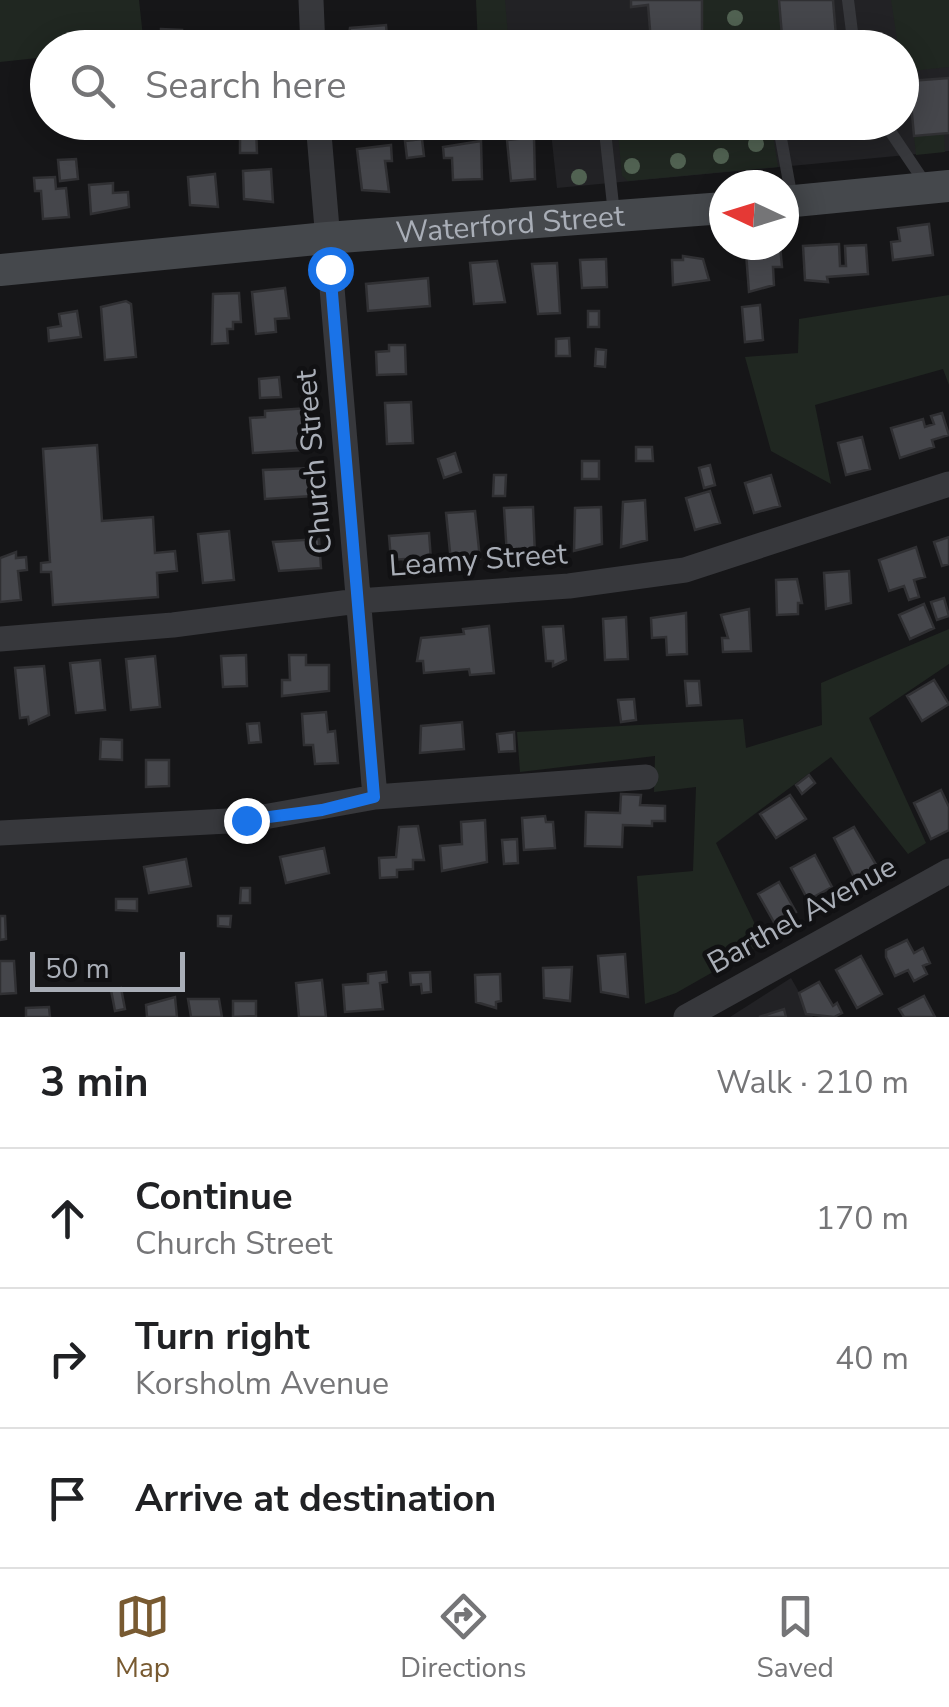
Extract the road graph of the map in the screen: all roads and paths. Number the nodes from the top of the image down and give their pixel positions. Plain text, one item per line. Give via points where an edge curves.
1 (311, 0) edge
2 (848, 0) edge
3 (312, 30) edge
4 (852, 30) edge
5 (319, 140) edge
6 (606, 140) edge
7 (780, 140) edge
8 (899, 140) edge
9 (784, 170) edge
10 (939, 187) edge
11 (799, 201) edge
12 (709, 210) edge
13 (615, 219) junction
14 (327, 238) junction
15 (0, 270) edge
16 (949, 484) edge
17 (358, 601) junction
18 (0, 639) edge
19 (646, 777) dead end
20 (374, 797) junction
21 (0, 833) edge
22 (949, 871) edge
23 (686, 1017) edge

1 - 3 street
2 - 4 lane
5 - 14 street, Church Street
6 - 13 lane
7 - 9 lane
8 - 10 lane
10 - 11 street
12 - 13 street, Waterford Street
13 - 14 street, Waterford Street
14 - 15 street, Waterford Street
14 - 17 street, Church Street
16 - 17 street, Leamy Street via 684,570 570,586
17 - 18 street, Leamy Street
17 - 20 street, Church Street
19 - 20 street
20 - 21 street via 246,820
22 - 23 street, Barthel Avenue

